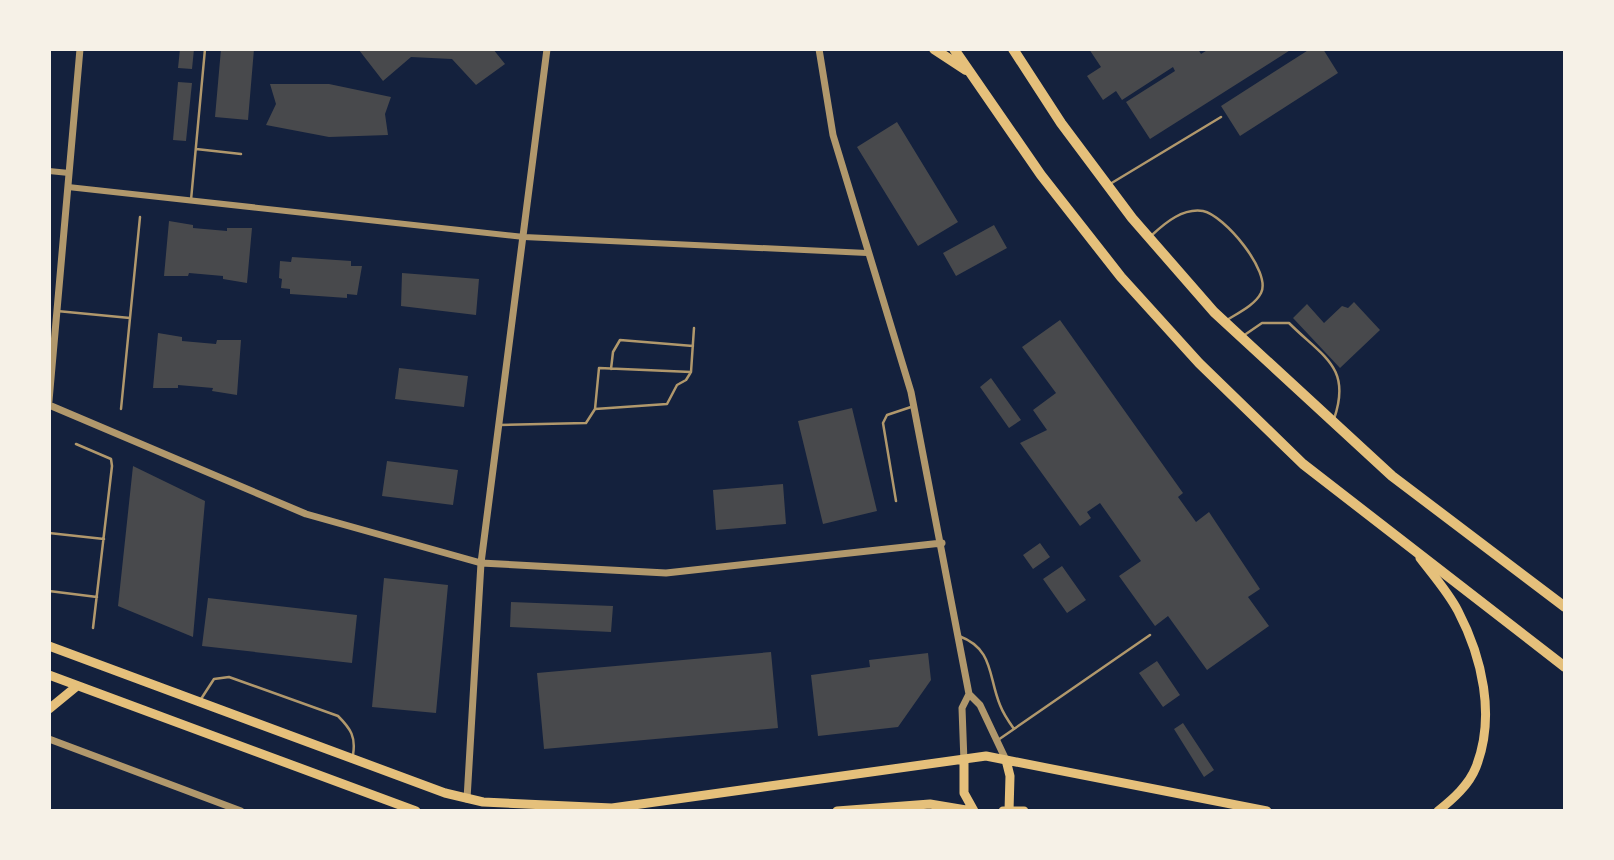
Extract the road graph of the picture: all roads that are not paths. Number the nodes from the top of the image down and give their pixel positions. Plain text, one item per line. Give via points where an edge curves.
1 (80, 49) edge
2 (205, 49) edge
3 (547, 49) edge
4 (819, 49) edge
5 (934, 49) edge
6 (954, 49) edge
7 (1013, 49) edge
8 (968, 71) junction
9 (1221, 117) dead end
10 (196, 149) junction
11 (241, 154) dead end
12 (49, 171) edge
13 (69, 173) junction
14 (1108, 186) junction
15 (68, 187) junction
16 (191, 200) junction
17 (140, 217) dead end
18 (524, 237) junction
19 (1149, 238) junction
20 (867, 253) junction
21 (57, 311) junction
22 (130, 318) junction
23 (1224, 322) junction
24 (694, 328) dead end
25 (1241, 337) junction
26 (693, 346) junction
27 (611, 369) junction
28 (691, 372) junction
29 (49, 403) edge
30 (914, 407) junction
31 (121, 409) dead end
32 (595, 409) junction
33 (1334, 422) junction
34 (499, 425) junction
35 (76, 444) dead end
36 (896, 501) dead end
37 (49, 533) edge
38 (104, 539) junction
39 (942, 543) junction
40 (1420, 558) junction
41 (481, 563) junction
42 (49, 591) edge
43 (97, 597) junction
44 (1565, 607) edge
45 (93, 628) dead end
46 (1150, 635) dead end
47 (959, 636) junction
48 (49, 646) edge
49 (1565, 667) edge
50 (49, 675) edge
51 (77, 686) junction
52 (969, 694) junction
53 (200, 702) junction
54 (49, 709) edge
55 (1014, 730) junction
56 (49, 739) edge
57 (996, 742) junction
58 (352, 758) junction
59 (1006, 760) junction
60 (964, 762) junction
61 (467, 799) junction
62 (1007, 810) edge
63 (241, 811) edge
64 (416, 811) edge
65 (837, 811) edge
66 (972, 811) edge
67 (1024, 811) edge
68 (1267, 811) edge
69 (1438, 811) edge

1 - 13 street
2 - 10 lane
3 - 18 street
4 - 20 street via 832,135
5 - 8 highway
6 - 8 highway
7 - 14 highway via 1060,123
8 - 40 highway via 1113,267 1199,363 1303,464
9 - 14 lane
10 - 11 lane
10 - 16 lane
12 - 13 street
13 - 15 street
14 - 19 highway
15 - 16 street
15 - 21 street
16 - 18 street
17 - 22 lane
18 - 20 street
18 - 34 street
19 - 23 highway
19 - 23 lane via 1187,211 1205,211 1218,218 1258,264 1264,278 1261,293
20 - 30 street
21 - 22 lane
21 - 29 street
22 - 31 lane
23 - 25 highway
24 - 26 lane
25 - 33 highway
25 - 33 lane via 1262,323 1289,323 1338,372 1342,396
26 - 27 lane via 620,340
26 - 28 lane
27 - 28 lane
27 - 32 lane via 599,368
28 - 32 lane via 677,384 667,404
29 - 41 street via 306,514
30 - 36 lane via 887,415 883,423
30 - 39 street
32 - 34 lane via 586,423 575,425
33 - 44 highway via 1392,476
34 - 41 street
35 - 38 lane via 111,459
37 - 38 lane
38 - 43 lane
39 - 41 street via 666,573
39 - 47 street
40 - 49 highway
40 - 69 main road via 1456,608 1473,642 1483,680 1483,739 1476,768 1458,794
41 - 61 street
42 - 43 lane
43 - 45 lane
46 - 55 lane
47 - 52 street
47 - 55 lane via 980,647
48 - 53 main road
50 - 51 main road
51 - 54 main road
51 - 64 main road
52 - 57 street via 980,705
52 - 60 street via 962,708
53 - 58 main road
53 - 58 lane via 214,680 229,677 338,716 355,741
55 - 57 lane
56 - 63 street
57 - 59 street
58 - 61 main road
59 - 60 main road via 986,756
59 - 62 main road via 1010,776
59 - 68 main road
60 - 61 main road via 612,808
60 - 66 main road via 964,793
62 - 67 main road
65 - 66 main road via 921,804

